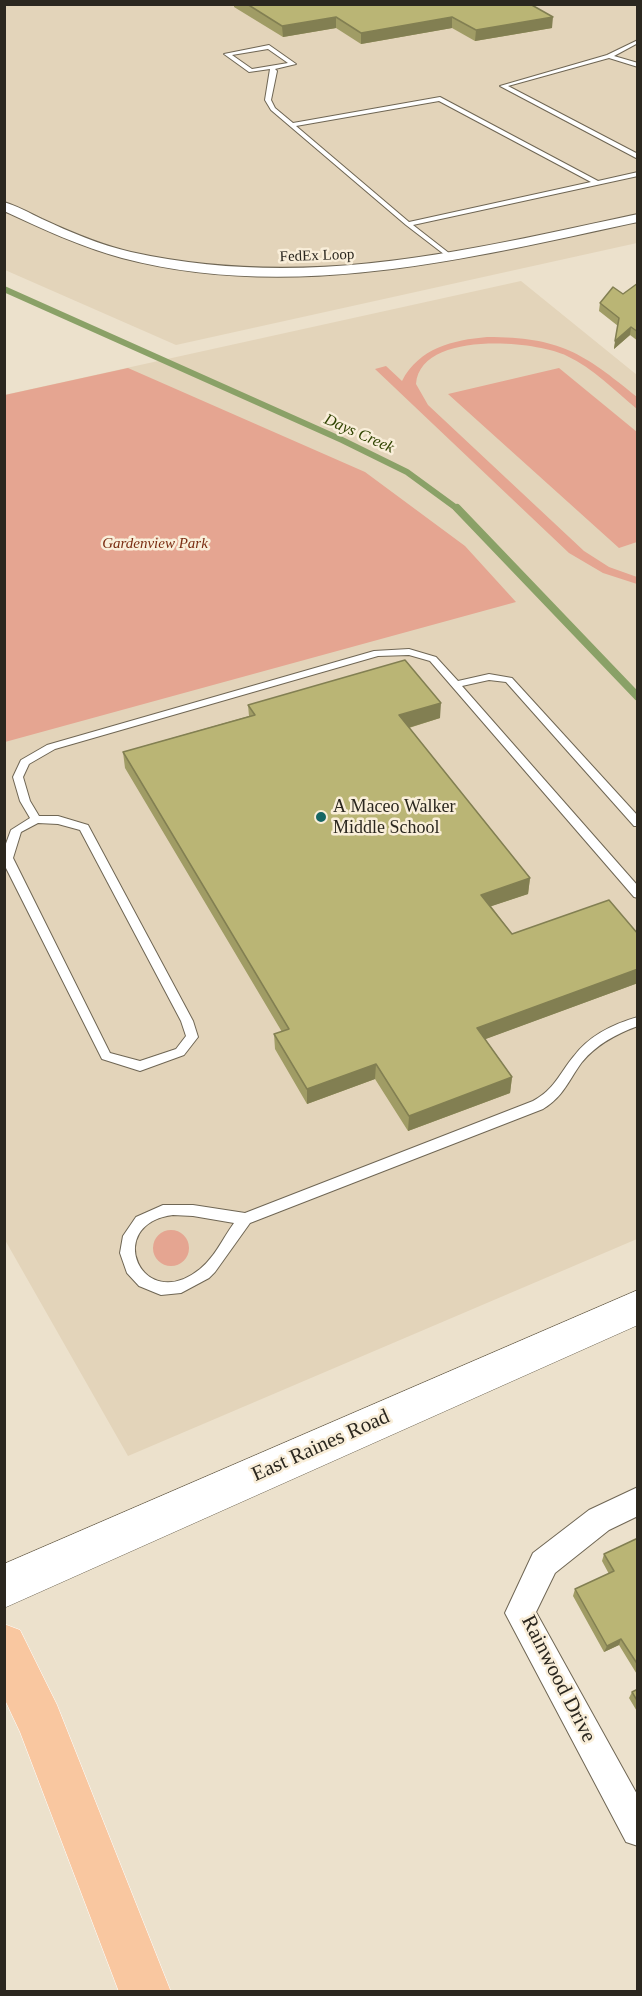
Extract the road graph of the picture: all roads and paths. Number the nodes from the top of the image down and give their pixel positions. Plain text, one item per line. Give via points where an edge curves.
1 (638, 41) edge
2 (609, 56) junction
3 (638, 65) edge
4 (272, 68) junction
5 (291, 124) junction
6 (638, 157) edge
7 (638, 174) edge
8 (599, 184) junction
9 (4, 206) edge
10 (638, 218) edge
11 (408, 224) junction
12 (451, 257) junction
13 (456, 685) junction
14 (36, 819) junction
15 (638, 823) edge
16 (638, 894) edge
17 (638, 1021) edge
18 (246, 1218) junction
19 (638, 1307) edge
20 (638, 1501) edge
21 (4, 1586) edge
22 (4, 1646) edge
23 (638, 1830) edge
24 (145, 1992) edge

1 - 2 lane
2 - 3 lane
2 - 6 lane via 503,86
4 - 4 lane via 293,64 269,47 227,54 251,71
4 - 5 lane via 269,104
5 - 8 lane via 440,99
5 - 11 lane
7 - 8 lane
8 - 11 lane
9 - 12 street, FedEx Loop via 124,255 223,272 340,272
10 - 12 street, FedEx Loop
11 - 12 lane
13 - 14 lane via 433,659 409,652 377,653 51,747 25,762 18,777 25,801
13 - 15 lane via 488,676 509,680
13 - 16 lane
14 - 14 lane via 58,820 84,828 187,1022 192,1037 180,1052 140,1066 106,1056 7,858 16,830
17 - 18 lane via 601,1038 577,1060 565,1083 538,1105
18 - 18 lane via 177,1209 161,1212 142,1220 133,1230 126,1257 145,1285 168,1290 204,1274
19 - 21 main road, East Raines Road
20 - 23 street, Rainwood Drive via 599,1520 544,1563 520,1613
22 - 24 highway via 40,1722

